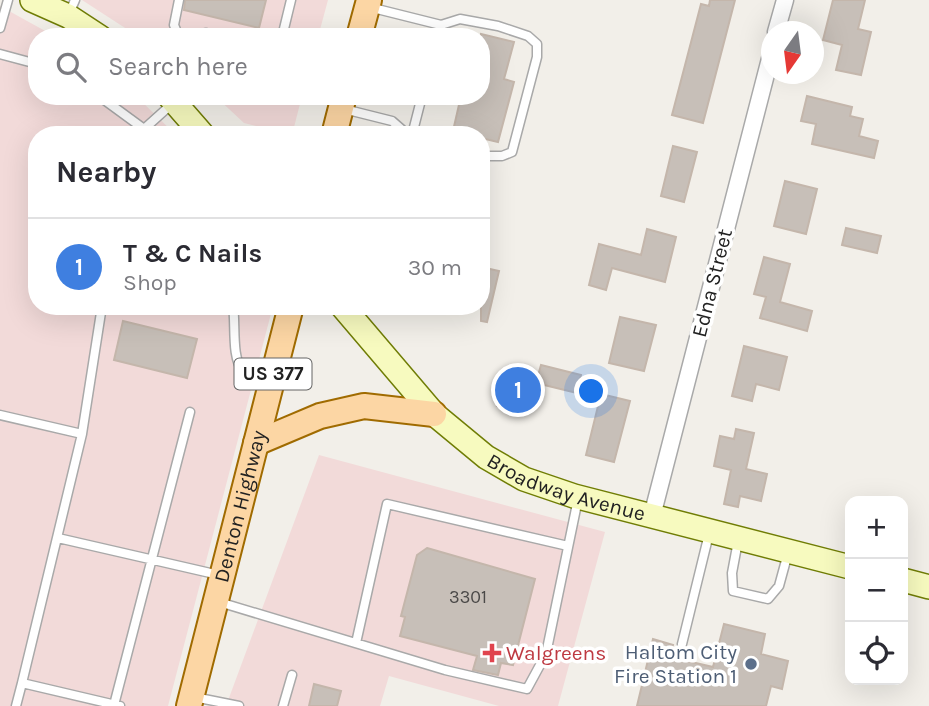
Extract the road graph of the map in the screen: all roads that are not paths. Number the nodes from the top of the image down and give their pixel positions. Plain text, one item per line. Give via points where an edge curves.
1 (8, 0) edge
2 (32, 0) edge
3 (178, 0) edge
4 (291, 0) edge
5 (785, 0) edge
6 (368, 3) edge
7 (72, 8) edge
8 (779, 21) edge
9 (441, 25) junction
10 (0, 28) edge
11 (91, 28) edge
12 (175, 28) edge
13 (284, 28) edge
14 (361, 28) edge
15 (440, 28) edge
16 (0, 54) edge
17 (28, 62) edge
18 (763, 84) edge
19 (110, 105) edge
20 (167, 105) edge
21 (177, 105) edge
22 (342, 105) edge
23 (351, 105) edge
24 (419, 105) edge
25 (136, 126) edge
26 (148, 126) edge
27 (195, 126) edge
28 (336, 126) edge
29 (398, 126) edge
30 (413, 126) edge
31 (490, 156) edge
32 (101, 315) edge
33 (234, 315) edge
34 (289, 315) edge
35 (350, 315) edge
36 (270, 387) junction
37 (190, 412) dead end
38 (434, 414) junction
39 (0, 415) edge
40 (82, 433) junction
41 (257, 443) junction
42 (578, 497) junction
43 (652, 516) junction
44 (710, 531) junction
45 (58, 538) junction
46 (739, 538) junction
47 (568, 546) junction
48 (788, 551) junction
49 (151, 560) junction
50 (845, 566) edge
51 (222, 576) junction
52 (908, 581) edge
53 (929, 587) edge
54 (216, 601) junction
55 (356, 643) junction
56 (682, 645) dead end
57 (292, 675) dead end
58 (22, 683) junction
59 (190, 701) edge
60 (117, 705) edge
61 (16, 706) edge
62 (239, 706) edge
63 (283, 706) edge

1 - 10 lane
2 - 7 main road
3 - 12 lane
4 - 13 lane
5 - 8 street
6 - 9 lane
6 - 14 main road
7 - 11 main road
9 - 15 lane
9 - 31 lane via 460,19 498,26 537,44 512,152
16 - 17 lane
18 - 43 street, Edna Street
19 - 25 lane
20 - 26 lane
21 - 27 main road
22 - 28 main road
23 - 29 lane
24 - 30 lane
32 - 40 lane
33 - 36 lane via 235,353 243,372
34 - 36 main road, Denton Highway / US 377
35 - 38 main road, Broadway Avenue
36 - 41 main road, Denton Highway / US 377
37 - 49 lane
38 - 41 main road via 391,407 342,409
38 - 42 main road, Broadway Avenue via 496,464
39 - 40 lane
40 - 45 lane
41 - 51 main road, Denton Highway / US 377
42 - 43 main road, Broadway Avenue
42 - 47 lane
43 - 44 main road, Broadway Avenue
44 - 46 main road, Broadway Avenue
44 - 56 lane
45 - 49 lane
45 - 58 lane
46 - 48 main road, Broadway Avenue
46 - 48 lane via 733,590 768,599 779,586
47 - 55 lane via 387,505
47 - 55 lane via 546,654 527,689
48 - 50 main road, Broadway Avenue
49 - 51 lane
49 - 60 lane
51 - 54 main road, Denton Highway / US 377
52 - 53 main road
54 - 55 lane
54 - 59 main road, Denton Highway / US 377
57 - 63 lane
58 - 60 lane
58 - 61 lane
59 - 62 lane

